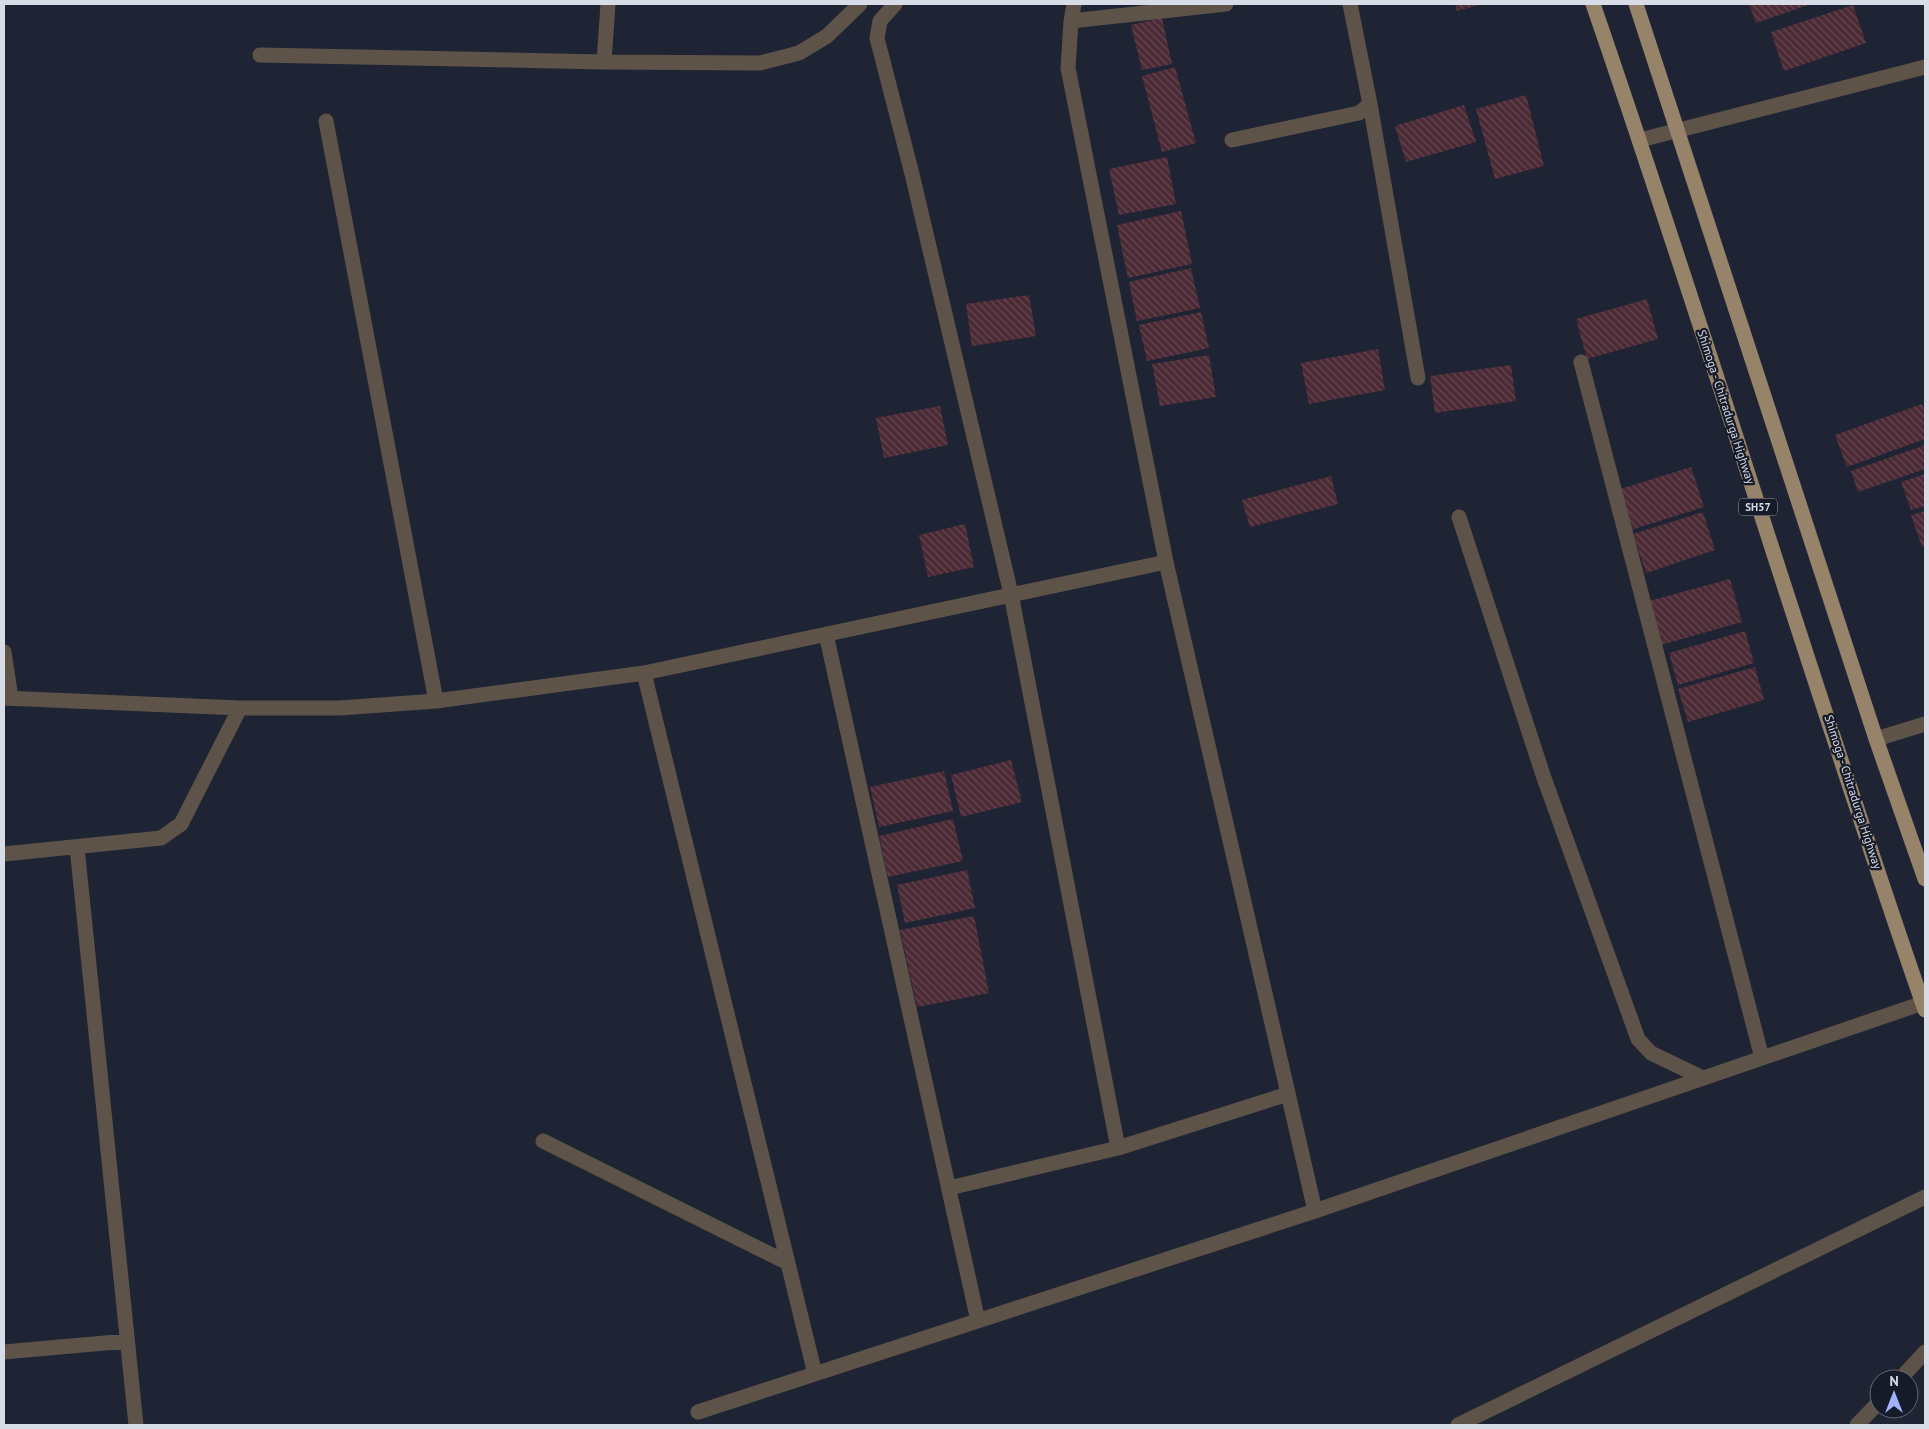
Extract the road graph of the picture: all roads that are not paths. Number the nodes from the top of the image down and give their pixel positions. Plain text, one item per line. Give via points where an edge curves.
1 (608, 4) edge
2 (860, 4) edge
3 (895, 4) edge
4 (1074, 4) edge
5 (1226, 4) edge
6 (1350, 4) edge
7 (1593, 4) edge
8 (1636, 4) edge
9 (880, 21) junction
10 (1070, 21) junction
11 (260, 54) dead end
12 (604, 62) junction
13 (1925, 67) edge
14 (1370, 104) junction
15 (326, 121) dead end
16 (1677, 129) junction
17 (1232, 140) dead end
18 (1640, 140) junction
19 (1582, 362) dead end
20 (1418, 378) dead end
21 (1459, 517) dead end
22 (1166, 562) junction
23 (1011, 594) junction
24 (826, 634) junction
25 (4, 652) edge
26 (644, 673) junction
27 (7, 698) edge
28 (436, 701) junction
29 (240, 708) junction
30 (1925, 724) edge
31 (1876, 739) junction
32 (77, 847) junction
33 (4, 854) edge
34 (1925, 879) edge
35 (1924, 1006) edge
36 (1762, 1058) junction
37 (1703, 1078) junction
38 (1288, 1094) junction
39 (543, 1141) dead end
40 (1118, 1148) junction
41 (949, 1188) junction
42 (1925, 1197) edge
43 (1315, 1211) junction
44 (788, 1263) junction
45 (978, 1321) junction
46 (127, 1341) junction
47 (4, 1352) edge
48 (1925, 1352) edge
49 (1909, 1369) edge
50 (815, 1374) junction
51 (698, 1412) dead end
52 (1869, 1412) edge
53 (136, 1425) edge
54 (1458, 1425) edge
55 (1857, 1425) edge

1 - 12 street
2 - 9 street
2 - 12 street via 827,36 800,53 760,63
3 - 9 street
4 - 10 street
5 - 10 street
6 - 14 street
7 - 18 main road, Shimoga - Chitradurga Highway / SH57
8 - 16 main road
9 - 23 street via 877,38
10 - 22 street via 1068,68
11 - 12 street
13 - 16 street
14 - 17 street via 1359,113
14 - 20 street
15 - 28 street
16 - 18 street
16 - 31 main road
18 - 35 main road, Shimoga - Chitradurga Highway / SH57
19 - 36 street
21 - 37 street via 1543,775 1638,1039 1651,1053
22 - 23 street
22 - 38 street
23 - 24 street
23 - 40 street
24 - 26 street
24 - 41 street
25 - 27 street
26 - 28 street
26 - 44 street
27 - 29 street
28 - 29 street via 340,708
29 - 32 street via 181,824 161,838
30 - 31 street
31 - 34 main road
32 - 33 street
32 - 46 street
35 - 36 street
36 - 37 street
37 - 43 street
38 - 40 street
38 - 43 street
39 - 44 street
40 - 41 street
41 - 45 street
42 - 54 street
43 - 45 street
44 - 50 street
45 - 50 street
46 - 47 street
46 - 53 street
48 - 49 street
50 - 51 street
52 - 55 street

